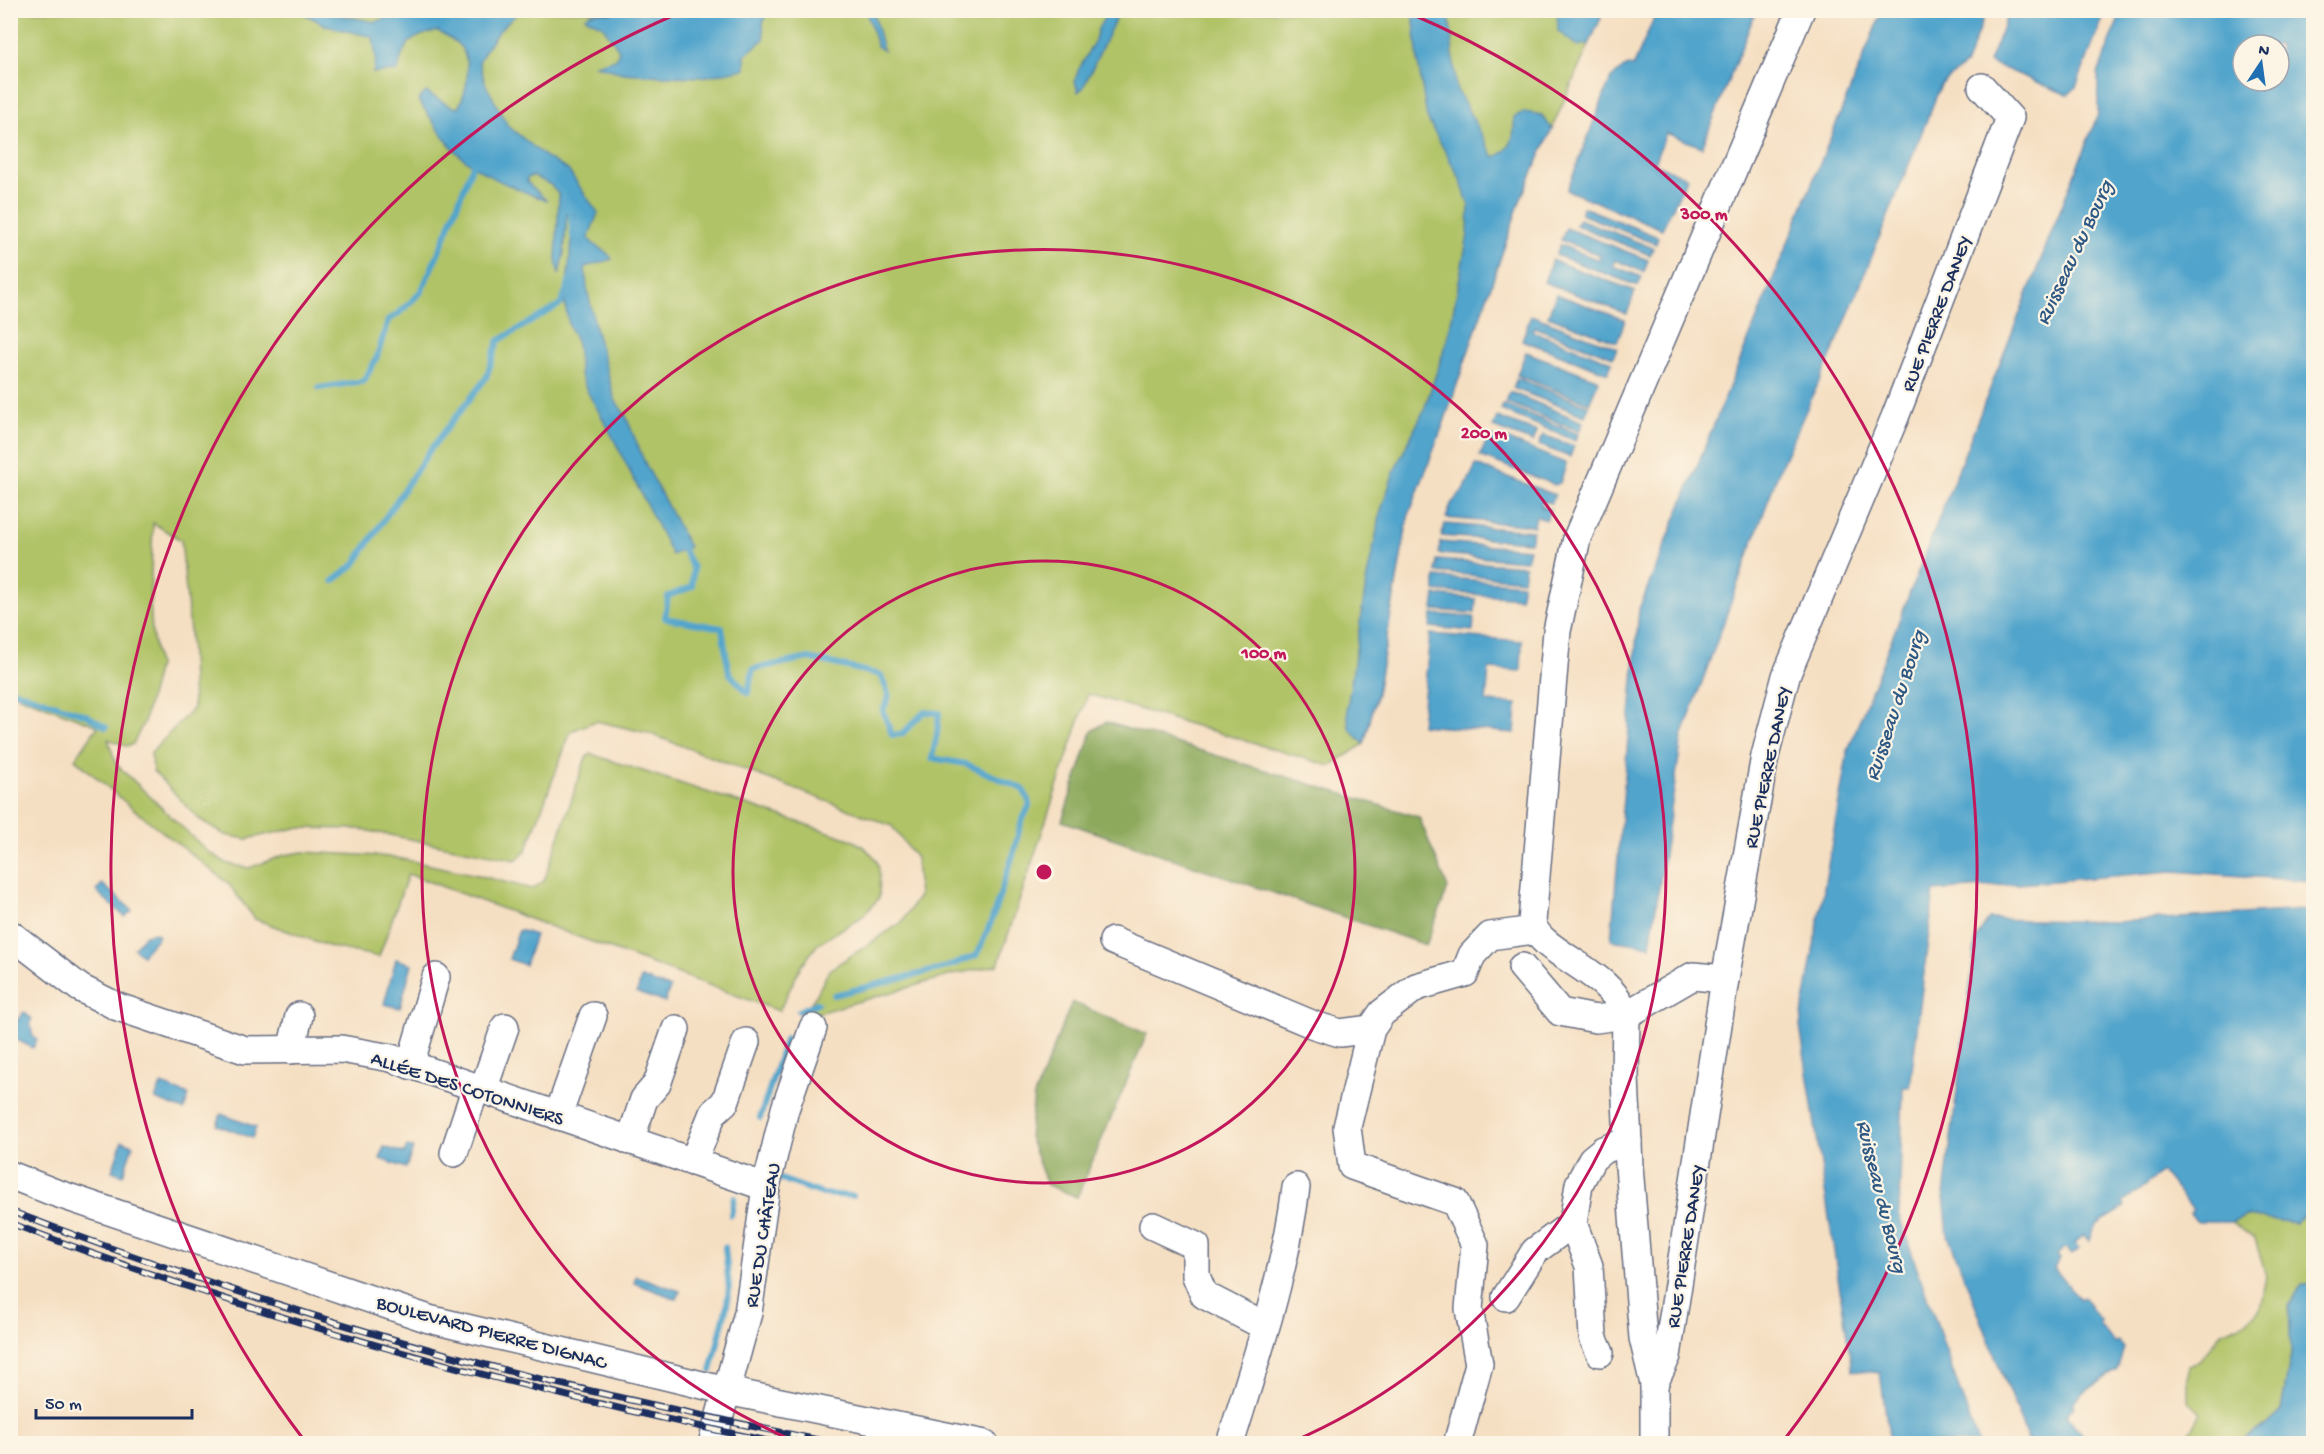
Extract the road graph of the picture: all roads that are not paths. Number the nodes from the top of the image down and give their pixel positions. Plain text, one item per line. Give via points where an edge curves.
1 (1801, 10) edge
2 (1982, 87) dead end
3 (10, 934) edge
4 (1543, 938) junction
5 (1113, 941) dead end
6 (1522, 967) dead end
7 (436, 977) dead end
8 (1725, 979) junction
9 (299, 1016) dead end
10 (593, 1016) dead end
11 (1626, 1016) junction
12 (505, 1027) dead end
13 (813, 1028) dead end
14 (676, 1029) dead end
15 (1371, 1029) junction
16 (746, 1042) dead end
17 (291, 1050) junction
18 (411, 1065) junction
19 (479, 1089) junction
20 (558, 1116) junction
21 (630, 1141) junction
22 (1628, 1141) junction
23 (454, 1153) dead end
24 (693, 1162) junction
25 (10, 1175) edge
26 (766, 1187) junction
27 (1296, 1187) dead end
28 (1573, 1224) junction
29 (1153, 1226) dead end
30 (1506, 1297) dead end
31 (1264, 1326) junction
32 (1600, 1353) dead end
33 (1653, 1384) junction
34 (727, 1391) junction
35 (712, 1443) edge
36 (985, 1443) edge
37 (1230, 1443) edge
38 (1457, 1443) edge
39 (1654, 1443) edge

1 - 4 street via 1577,538 1557,631 1537,846 1532,915
2 - 8 street, RUE PIERRE DANEY via 2010,118 1895,417 1786,676 1765,756
3 - 17 street, ALLÉE DES COTONNIERS via 80,988 118,1007 245,1050
4 - 11 street via 1609,988
4 - 15 street via 1490,936 1472,956 1465,973 1416,987 1382,1013
5 - 15 street via 1314,1026 1340,1033
6 - 11 street via 1560,1012 1596,1018
7 - 18 street
8 - 11 street via 1693,976
8 - 33 street, RUE PIERRE DANEY via 1667,1356
9 - 17 street
10 - 20 street
11 - 22 street, RUE PIERRE DANEY
12 - 19 street
13 - 26 street, RUE DU CHÂTEAU via 785,1109
14 - 21 street via 657,1084 644,1099
15 - 38 street via 1347,1127 1352,1166 1455,1202 1475,1245 1469,1309 1479,1364
16 - 24 street via 724,1102 713,1113
17 - 18 street, ALLÉE DES COTONNIERS via 341,1049
18 - 19 street, ALLÉE DES COTONNIERS
19 - 20 street, ALLÉE DES COTONNIERS
19 - 23 street
20 - 21 street, ALLÉE DES COTONNIERS
21 - 24 street, ALLÉE DES COTONNIERS
22 - 28 street via 1603,1150 1592,1159 1579,1184
22 - 33 street, RUE PIERRE DANEY via 1643,1338
24 - 26 street, ALLÉE DES COTONNIERS
25 - 34 street, BOULEVARD PIERRE DIGNAC via 429,1319
26 - 34 street, RUE DU CHÂTEAU via 748,1313
27 - 31 street via 1293,1215
28 - 30 street via 1535,1251
28 - 32 street via 1588,1266 1593,1337
29 - 31 street via 1196,1246 1196,1276 1204,1295
31 - 37 street
33 - 39 street, RUE PIERRE DANEY
34 - 35 street, RUE DU CHÂTEAU
34 - 36 street, BOULEVARD PIERRE DIGNAC

